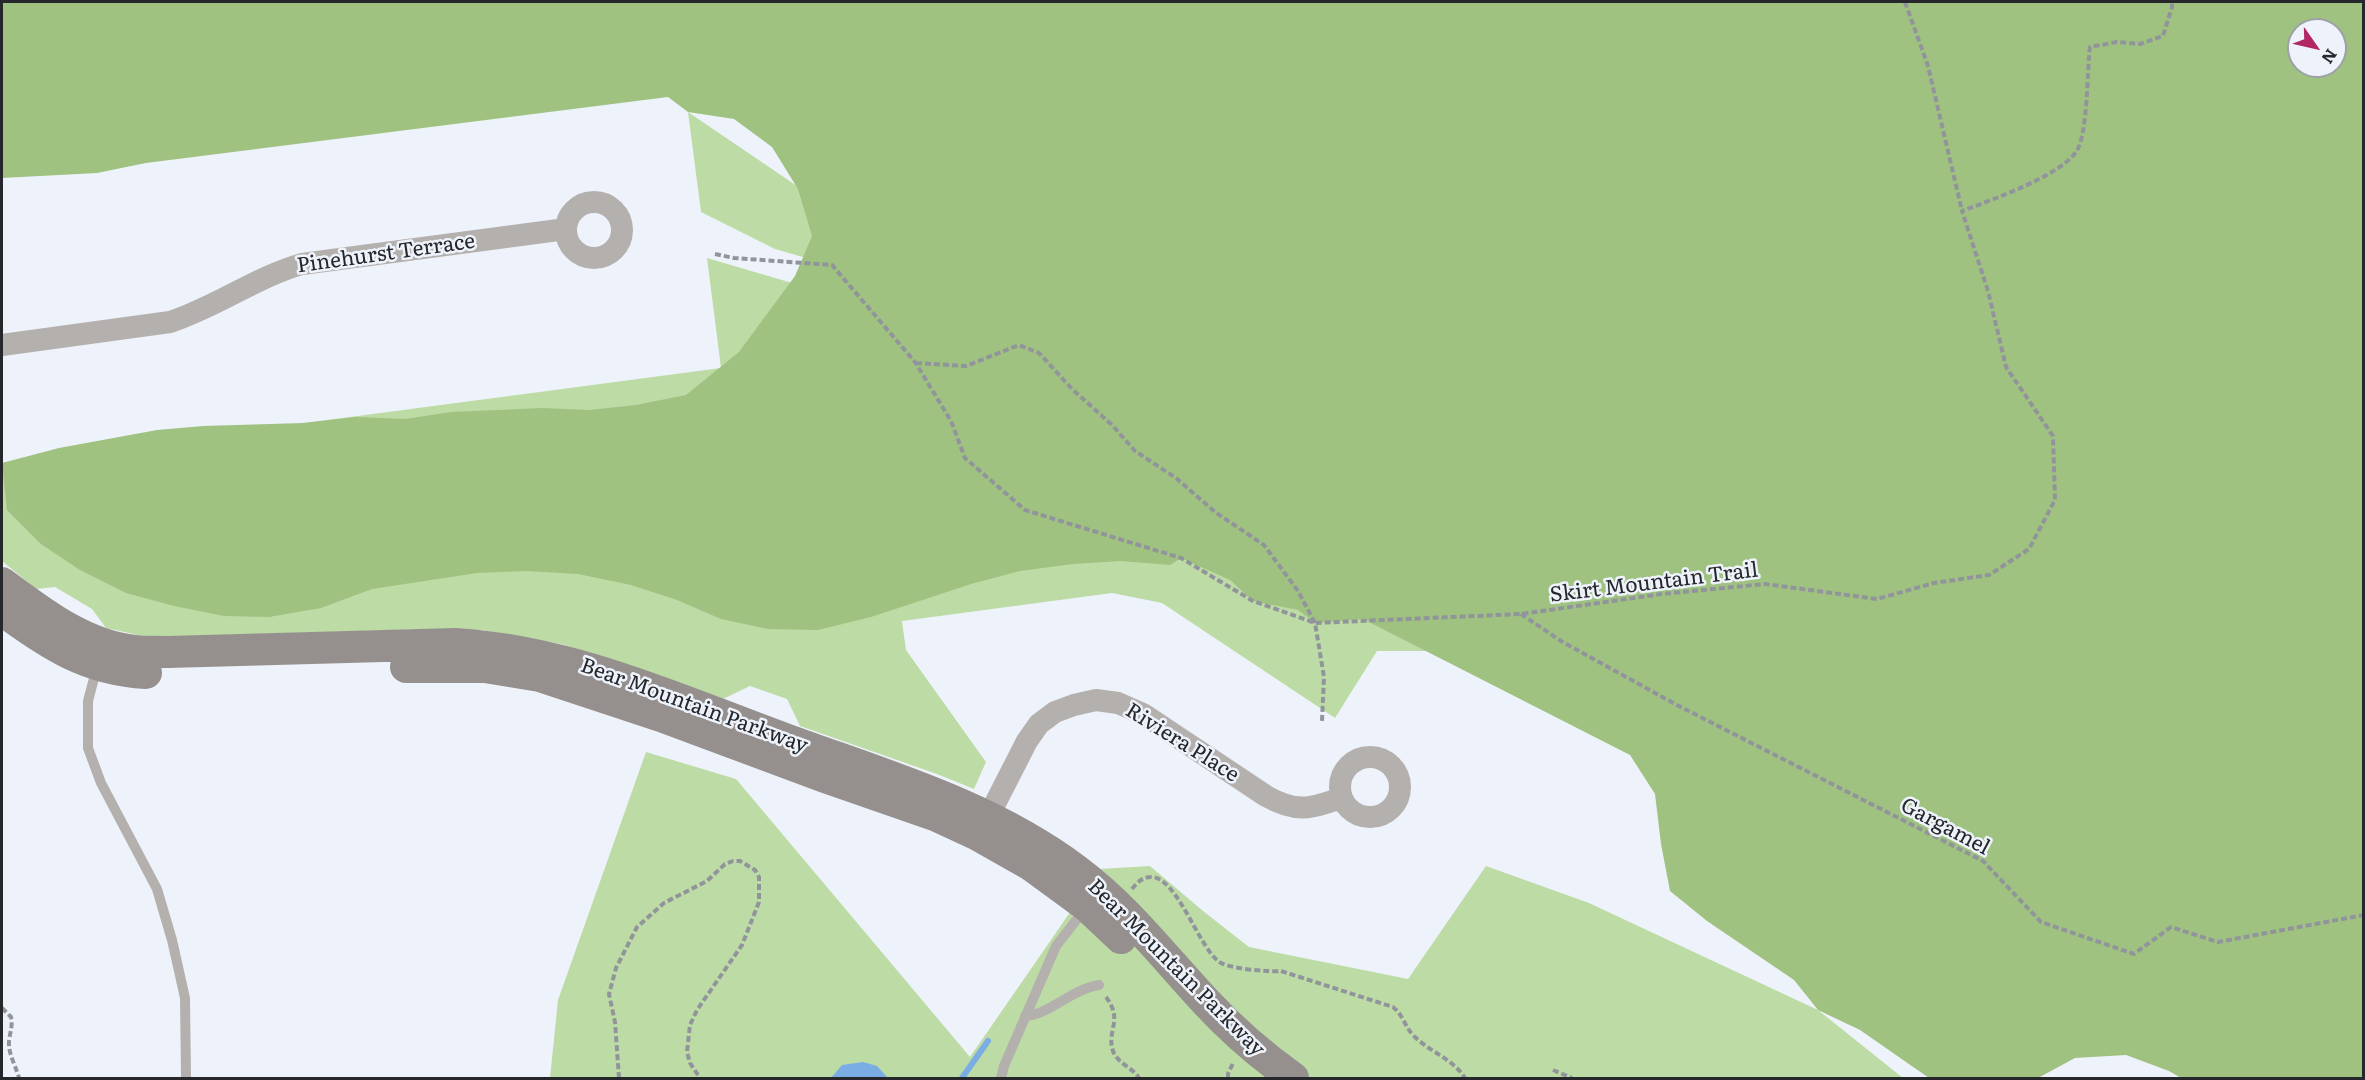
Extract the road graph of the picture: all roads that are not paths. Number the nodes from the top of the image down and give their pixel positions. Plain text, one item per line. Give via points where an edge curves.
1 (566, 230) dead end
2 (2, 345) edge
3 (2, 583) edge
4 (2, 610) edge
5 (100, 655) junction
6 (1341, 798) dead end
7 (984, 825) junction
8 (1087, 906) junction
9 (1099, 985) road end
10 (1025, 1016) junction
11 (1233, 1066) edge
12 (186, 1078) edge
13 (1001, 1078) edge
14 (1267, 1078) edge
15 (1293, 1078) edge

1 - 2 street, Pinehurst Terrace via 302,264 170,322
3 - 5 street, Bear Mountain Parkway via 73,631
4 - 5 street, Bear Mountain Parkway via 77,658
5 - 7 street, Bear Mountain Parkway via 455,644 544,655 716,712 939,794
5 - 12 lane via 88,701 88,748 101,783 158,890 185,998
6 - 7 street, Riviera Place via 1301,809 1283,806 1143,714 1118,703 1096,700 1055,712 1039,724
7 - 8 street, Bear Mountain Parkway via 1030,865
7 - 15 street, Bear Mountain Parkway via 1041,845 1101,890 1134,920 1230,1026
8 - 10 lane via 1056,946
8 - 11 street, Bear Mountain Parkway via 1192,1012
9 - 10 lane via 1075,992 1035,1016
10 - 13 lane
11 - 14 street, Bear Mountain Parkway

